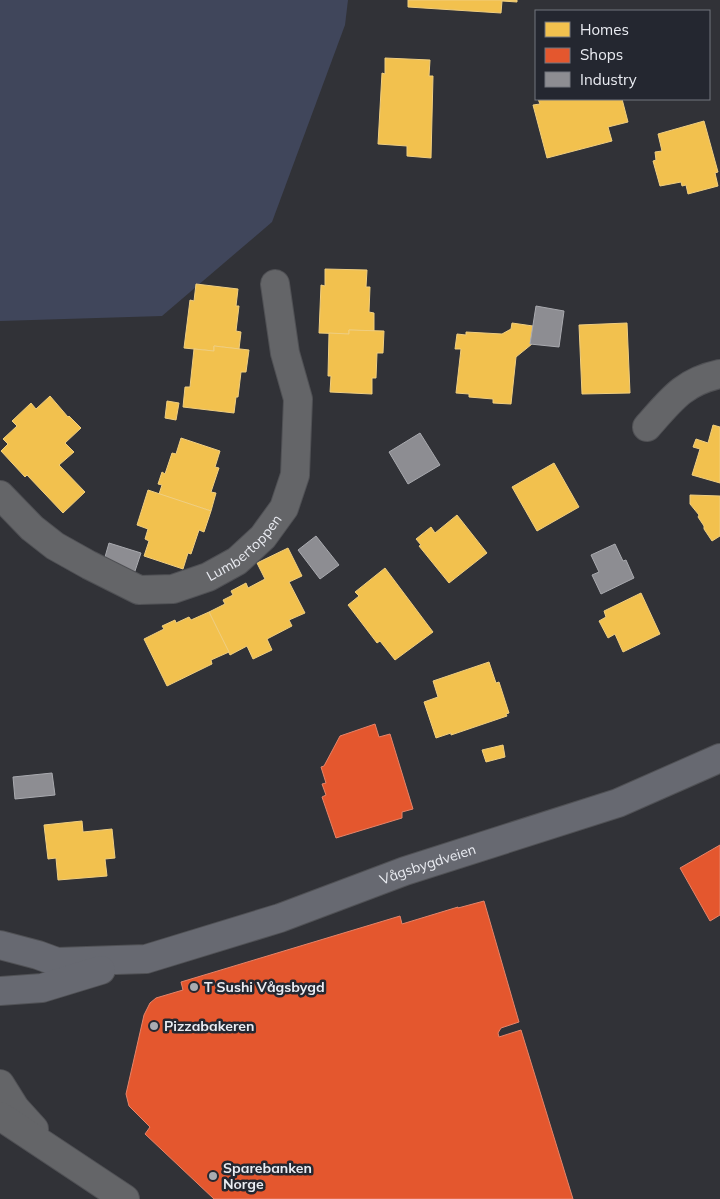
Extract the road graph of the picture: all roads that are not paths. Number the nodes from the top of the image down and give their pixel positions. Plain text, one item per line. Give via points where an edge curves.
1 (275, 284) dead end
2 (720, 374) edge
3 (646, 427) dead end
4 (0, 495) edge
5 (720, 758) edge
6 (0, 945) edge
7 (132, 960) junction
8 (0, 991) edge
9 (0, 1084) edge
10 (0, 1116) edge
11 (62, 1157) junction
12 (125, 1199) edge

1 - 4 street, Lumbertoppen via 285,353 298,399 295,475 284,508 263,537 238,561 208,577 172,589 139,590 55,546
2 - 3 street via 691,383
5 - 7 main road, Vågsbygdveien via 618,804 405,871 280,918 146,959
6 - 7 main road, Vågsbygdveien via 57,962
7 - 8 main road, Vågsbygdveien via 42,988
9 - 11 street via 15,1108
10 - 11 street
11 - 12 street

